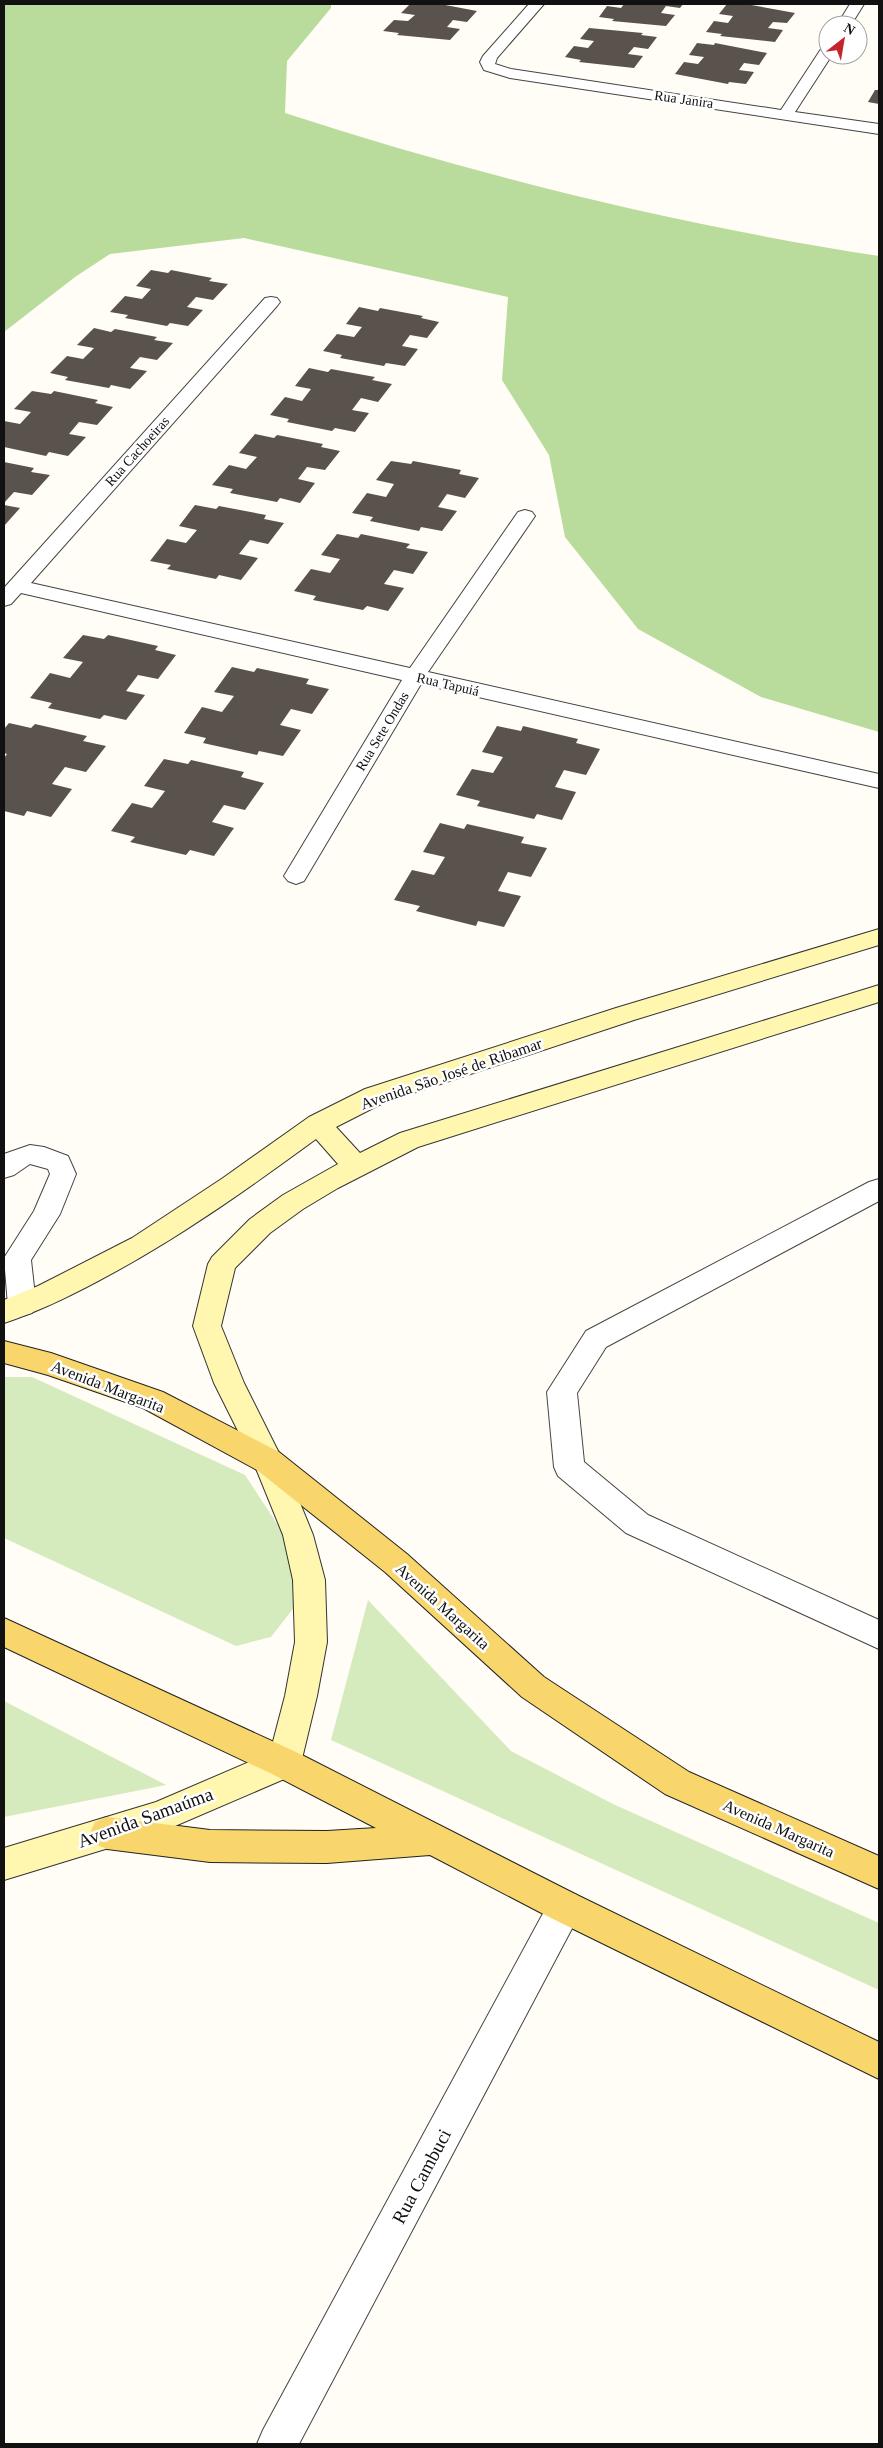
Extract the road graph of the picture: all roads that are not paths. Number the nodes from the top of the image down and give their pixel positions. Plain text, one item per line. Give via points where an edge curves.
1 (537, 4) edge
2 (857, 4) edge
3 (850, 15) edge
4 (818, 64) edge
5 (786, 114) junction
6 (879, 129) edge
7 (271, 302) dead end
8 (525, 516) dead end
9 (10, 593) edge
10 (415, 676) junction
11 (879, 781) edge
12 (296, 876) dead end
13 (879, 937) edge
14 (879, 993) edge
15 (318, 1124) junction
16 (356, 1167) junction
17 (4, 1168) edge
18 (879, 1189) edge
19 (13, 1308) edge
20 (4, 1352) edge
21 (268, 1461) junction
22 (4, 1632) edge
23 (879, 1635) edge
24 (284, 1763) junction
25 (107, 1833) junction
26 (435, 1839) junction
27 (4, 1864) edge
28 (879, 1873) edge
29 (565, 1907) junction
30 (879, 2061) edge
31 (277, 2444) edge

1 - 5 street, Rua Janira via 490,56 489,67 510,73
2 - 3 street
4 - 5 street
5 - 6 street, Rua Janira
7 - 9 street, Rua Cachoeiras
8 - 10 street, Rua Sete Ondas
9 - 10 street, Rua Tapuiá
10 - 11 street, Rua Tapuiá
10 - 12 street, Rua Sete Ondas
13 - 15 street, Avenida São José de Ribamar via 430,1076 374,1096
14 - 16 street via 408,1140
15 - 16 street
15 - 19 street, Avenida São José de Ribamar via 142,1245 48,1294
16 - 21 street via 293,1202 260,1226 222,1264 207,1326 229,1383
17 - 19 street via 24,1154 46,1156 59,1163 63,1174 46,1214 18,1259
18 - 23 street via 596,1339 562,1392 569,1467 636,1524
20 - 21 main road, Avenida Margarita via 51,1364 153,1400
21 - 24 street via 298,1535 309,1580 311,1642
21 - 28 main road, Avenida Margarita via 396,1563 533,1687 677,1783
22 - 24 main road
24 - 25 street, Avenida Samaúma via 161,1816
24 - 26 main road
25 - 26 main road via 210,1846 327,1847
25 - 27 street, Avenida Samaúma
26 - 29 main road
29 - 30 main road
29 - 31 street, Rua Cambuci

